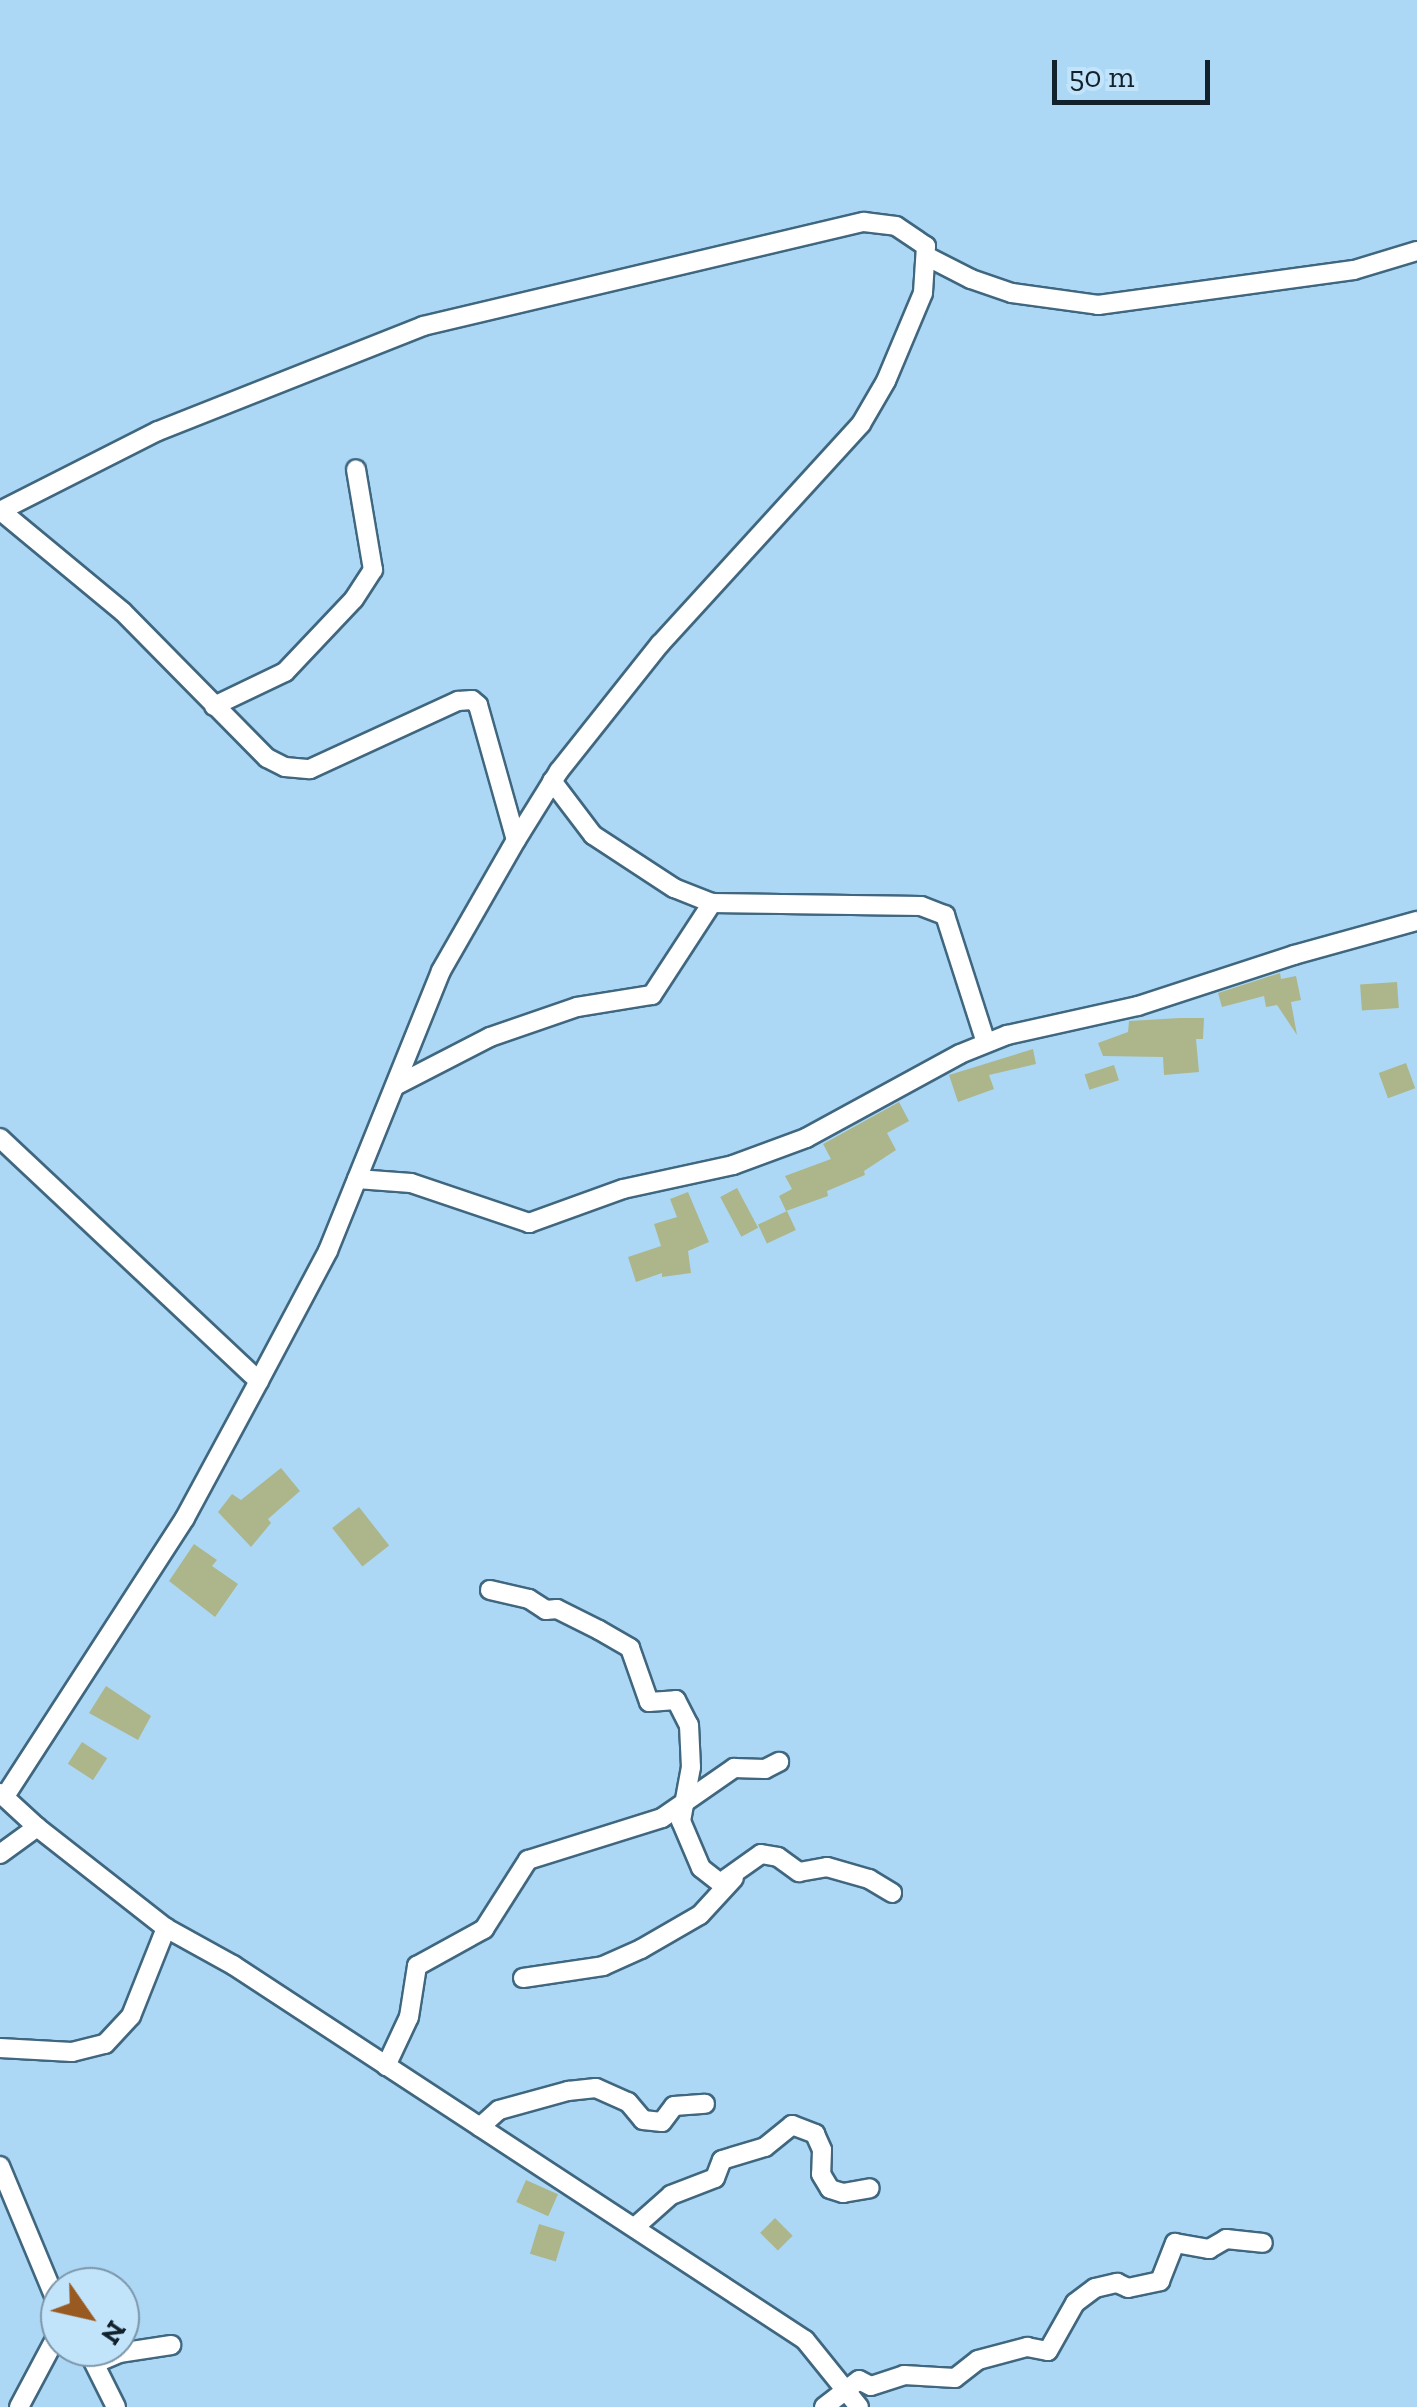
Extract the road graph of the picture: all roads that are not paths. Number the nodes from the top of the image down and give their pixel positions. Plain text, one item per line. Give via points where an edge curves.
1 (1417, 251) edge
2 (928, 257) junction
3 (356, 469) dead end
4 (0, 511) edge
5 (214, 706) junction
6 (552, 781) junction
7 (516, 840) junction
8 (712, 903) junction
9 (1417, 921) edge
10 (986, 1044) junction
11 (395, 1086) junction
12 (0, 1138) edge
13 (358, 1179) junction
14 (259, 1381) junction
15 (490, 1590) dead end
16 (779, 1762) dead end
17 (2, 1795) edge
18 (686, 1803) junction
19 (37, 1827) junction
20 (0, 1854) edge
21 (738, 1874) junction
22 (892, 1892) dead end
23 (166, 1928) junction
24 (522, 1978) dead end
25 (0, 2048) edge
26 (386, 2066) junction
27 (705, 2104) dead end
28 (480, 2128) junction
29 (0, 2166) edge
30 (870, 2188) dead end
31 (635, 2228) junction
32 (1263, 2243) dead end
33 (42, 2267) edge
34 (172, 2345) dead end
35 (140, 2350) edge
36 (40, 2367) edge
37 (97, 2367) edge
38 (843, 2388) junction
39 (19, 2407) edge
40 (116, 2407) edge
41 (824, 2407) edge
42 (859, 2407) edge

1 - 2 street via 1354,270 1098,305 1012,293
2 - 4 street via 910,231 864,222 423,326 158,431
2 - 6 street via 924,293 861,424 660,644
3 - 5 street via 373,570 284,672
4 - 5 street via 123,612
5 - 7 street via 267,758 296,770 472,700
6 - 7 street
6 - 8 street via 592,835 674,888
7 - 11 street via 442,972
8 - 10 street via 934,908 952,926
8 - 11 street via 652,995 577,1007 490,1037
9 - 10 street via 1138,1006
10 - 13 street via 806,1138 733,1165 623,1189 530,1223 411,1182
11 - 13 street
12 - 14 street
13 - 14 street
14 - 17 street via 185,1518
15 - 18 street via 557,1609 630,1648 649,1702 676,1700 689,1725
16 - 18 street via 766,1769 734,1768
17 - 19 street
18 - 21 street via 681,1821 700,1868 720,1882
18 - 26 street via 662,1818 528,1860 484,1930 416,1966 409,2017
19 - 20 street
19 - 23 street
21 - 22 street via 762,1854 799,1872 827,1867
21 - 24 street via 700,1915 642,1949 603,1966
23 - 25 street via 131,2016 105,2044 72,2052
23 - 26 street
26 - 28 street
27 - 28 street via 674,2106 662,2122 643,2120 628,2102 596,2088 568,2090 499,2110
28 - 31 street
29 - 33 street
30 - 31 street via 843,2194 830,2189 815,2134 792,2125 765,2146 722,2160 715,2178 671,2195
31 - 38 street via 805,2340
32 - 38 street via 1226,2239 1209,2249 1175,2243 1160,2281 1095,2288 1075,2303 1048,2351 1027,2346 978,2360 955,2378 904,2375
34 - 35 street
36 - 39 street
37 - 40 street
38 - 41 street
38 - 42 street

